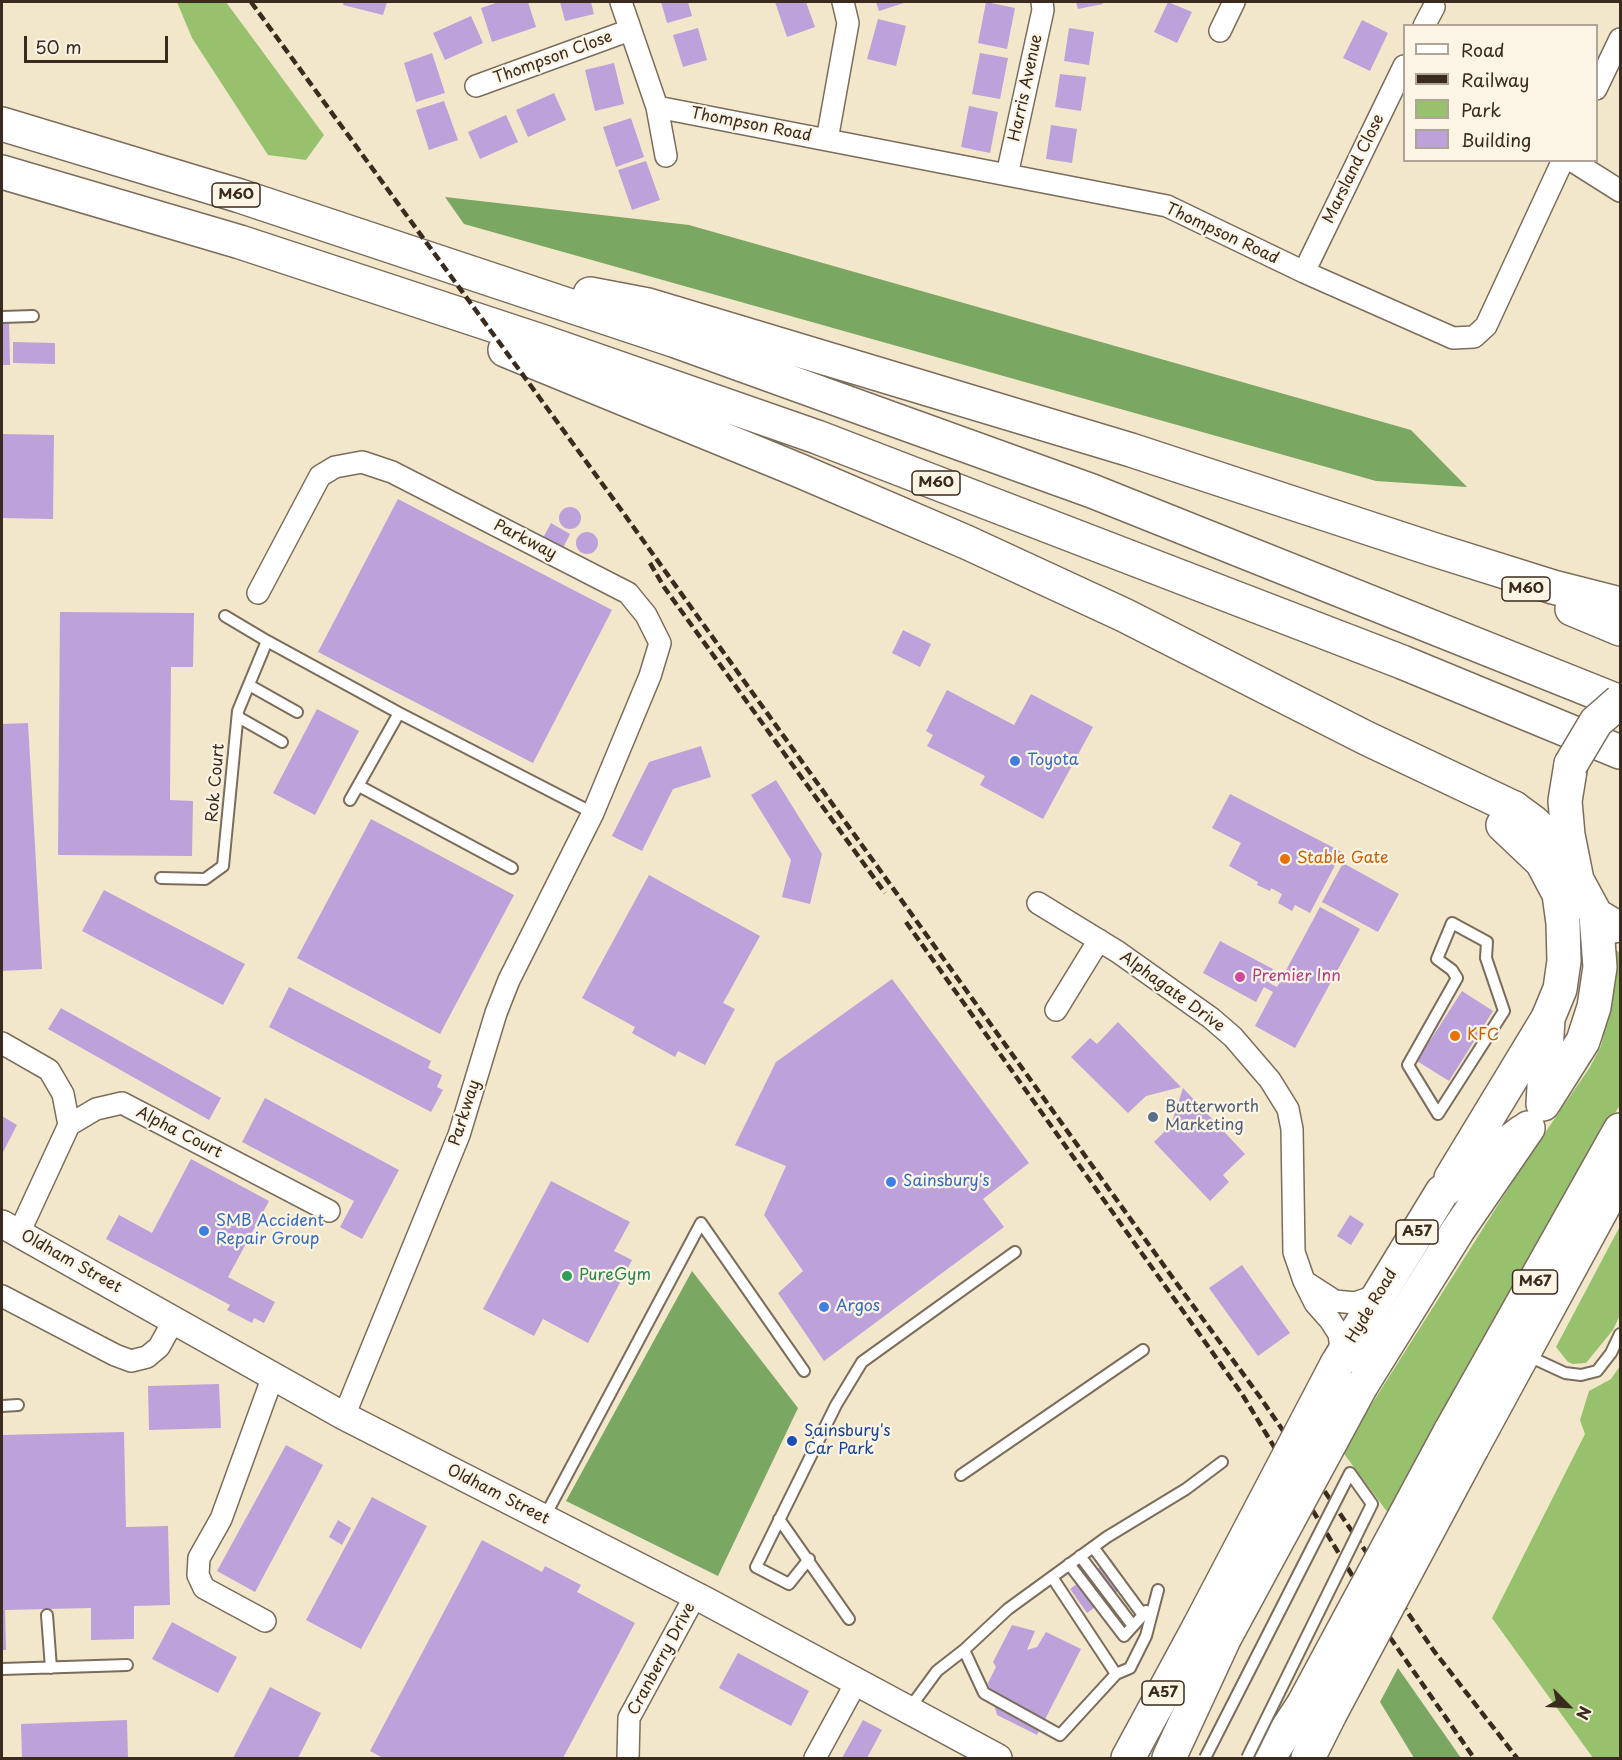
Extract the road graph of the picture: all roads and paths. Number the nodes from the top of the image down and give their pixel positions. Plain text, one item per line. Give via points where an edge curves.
1 (621, 2) edge
2 (843, 2) edge
3 (1042, 2) edge
4 (1234, 2) edge
5 (630, 30) junction
6 (1220, 31) dead end
7 (1620, 39) edge
8 (1403, 68) edge
9 (1598, 85) edge
10 (476, 86) dead end
11 (657, 107) junction
12 (2, 124) edge
13 (827, 140) junction
14 (666, 156) dead end
15 (1562, 162) edge
16 (1574, 162) edge
17 (2, 172) edge
18 (1007, 175) junction
19 (1620, 191) edge
20 (240, 242) junction
21 (470, 271) junction
22 (1304, 272) junction
23 (33, 316) dead end
24 (2, 317) edge
25 (1432, 549) junction
26 (258, 593) dead end
27 (1620, 604) edge
28 (225, 616) dead end
29 (1620, 629) edge
30 (267, 641) junction
31 (249, 684) junction
32 (1620, 702) edge
33 (297, 712) dead end
34 (399, 713) junction
35 (238, 717) junction
36 (282, 742) dead end
37 (1620, 752) edge
38 (359, 786) junction
39 (350, 800) dead end
40 (592, 813) junction
41 (1508, 817) junction
42 (512, 868) dead end
43 (161, 878) dead end
44 (1577, 880) junction
45 (1038, 903) dead end
46 (1608, 923) edge
47 (1099, 940) junction
48 (1437, 959) joint
49 (1056, 1010) dead end
50 (1548, 1018) junction
51 (2, 1043) edge
52 (1535, 1116) junction
53 (69, 1125) junction
54 (1620, 1130) edge
55 (1620, 1176) edge
56 (1442, 1192) junction
57 (329, 1211) dead end
58 (10, 1229) edge
59 (1015, 1252) dead end
60 (1305, 1281) junction
61 (1378, 1295) junction
62 (2, 1296) edge
63 (174, 1320) junction
64 (1620, 1334) edge
65 (1143, 1350) dead end
66 (1523, 1354) junction
67 (1340, 1360) junction
68 (804, 1371) dead end
69 (273, 1376) junction
70 (18, 1405) dead end
71 (2, 1406) edge
72 (344, 1416) junction
73 (1461, 1440) junction
74 (1222, 1462) dead end
75 (961, 1475) dead end
76 (544, 1518) junction
77 (779, 1519) junction
78 (1093, 1547) junction
79 (1080, 1557) junction
80 (809, 1559) junction
81 (1069, 1564) junction
82 (1052, 1577) junction
83 (695, 1596) junction
84 (47, 1615) dead end
85 (1143, 1615) junction
86 (849, 1619) dead end
87 (265, 1621) dead end
88 (1134, 1626) junction
89 (964, 1650) junction
90 (127, 1665) dead end
91 (51, 1668) junction
92 (2, 1669) edge
93 (1116, 1674) junction
94 (857, 1682) junction
95 (909, 1710) junction
96 (628, 1758) edge
97 (815, 1758) edge
98 (998, 1758) edge
99 (1128, 1758) edge
100 (1169, 1758) edge
101 (1205, 1758) edge
102 (1247, 1758) edge
103 (1268, 1758) edge
104 (1308, 1758) edge

1 - 5 street
2 - 13 street via 848,23
3 - 18 street, Harris Avenue
4 - 6 street
5 - 10 street, Thompson Close
5 - 11 street
7 - 9 street
8 - 22 street, Marsland Close
11 - 13 street, Thompson Road
11 - 14 street
12 - 21 main road, M60
13 - 18 street, Thompson Road
15 - 22 street, Thompson Road via 1486,326 1474,338 1453,338
16 - 19 street
17 - 20 main road, M60
18 - 22 street, Thompson Road via 1167,206
20 - 37 main road, M60 via 817,437 1402,662
20 - 41 main road, M60 via 966,542 1124,615 1464,785
21 - 25 main road, M60 via 648,305 1131,450
21 - 32 main road, M60 via 676,340 1092,491
23 - 24 lane
25 - 27 main road, M60
25 - 29 main road, M60
26 - 40 street, Parkway via 320,476 335,467 362,462 392,472 628,593 646,615 660,643
28 - 30 lane
30 - 31 lane, Rok Court
30 - 34 lane
31 - 33 lane
31 - 35 lane, Rok Court
32 - 44 main road, bridge via 1596,722 1571,764 1565,801
34 - 38 lane
34 - 40 lane
35 - 36 lane
35 - 43 lane, Rok Court via 224,866 205,879
38 - 39 lane
38 - 42 lane
40 - 72 street, Parkway via 509,980 459,1135
41 - 44 main road via 1533,822 1549,838
41 - 50 main road, A57 via 1542,862 1559,894 1564,961 1560,988
44 - 46 main road
45 - 47 street, Alphagate Drive
46 - 52 main road, Hyde Road / A57 via 1594,1007 1583,1041
47 - 49 street
47 - 60 street, Alphagate Drive via 1233,1037 1270,1080 1288,1109 1293,1129 1294,1252
48 - 48 lane via 1452,923 1487,942 1486,958 1504,1011 1438,1114 1408,1065 1457,978
50 - 52 main road, A57
50 - 56 main road, A57
51 - 53 street via 49,1070 63,1094
52 - 56 main road, Hyde Road / A57
52 - 100 main road, bridge via 1361,1386 1224,1639
53 - 57 street, Alpha Court via 96,1109 122,1103
53 - 58 street
54 - 73 main road, M67
55 - 66 main road
56 - 61 main road, Hyde Road / A57
58 - 63 street, Oldham Street
59 - 77 lane via 862,1362
60 - 61 street via 1335,1301 1355,1303
60 - 67 street, Alphagate Drive via 1315,1303 1339,1334
61 - 67 main road, Hyde Road / A57
62 - 63 street via 131,1360 147,1357 159,1347
63 - 69 street, Oldham Street
64 - 66 lane via 1597,1371 1581,1375 1565,1373
65 - 75 lane
66 - 73 main road
67 - 99 main road, Hyde Road / A57, bridge
68 - 76 lane via 701,1223
69 - 72 street, Oldham Street
69 - 87 street via 221,1519 199,1558 198,1575 204,1588
70 - 71 lane
72 - 76 street, Oldham Street
73 - 103 main road, M67, bridge
73 - 104 main road, bridge
74 - 78 lane
76 - 83 street, Oldham Street
77 - 80 lane
77 - 80 lane via 756,1567 789,1584
78 - 79 lane
78 - 85 lane
79 - 81 lane
79 - 88 lane
80 - 86 lane
81 - 82 lane
81 - 88 lane via 1124,1636
82 - 89 lane via 1008,1609
82 - 93 lane
83 - 94 street, Oldham Street
83 - 96 street, Cranberry Drive via 629,1718
84 - 91 lane
85 - 88 lane
85 - 93 lane via 1158,1590 1146,1636 1130,1668
89 - 93 lane via 984,1692 1060,1735
89 - 95 lane via 938,1671
90 - 91 lane
91 - 92 lane
94 - 95 street, Oldham Street
94 - 97 street
95 - 98 street, Oldham Street
101 - 102 lane, bridge via 1350,1473 1372,1504

